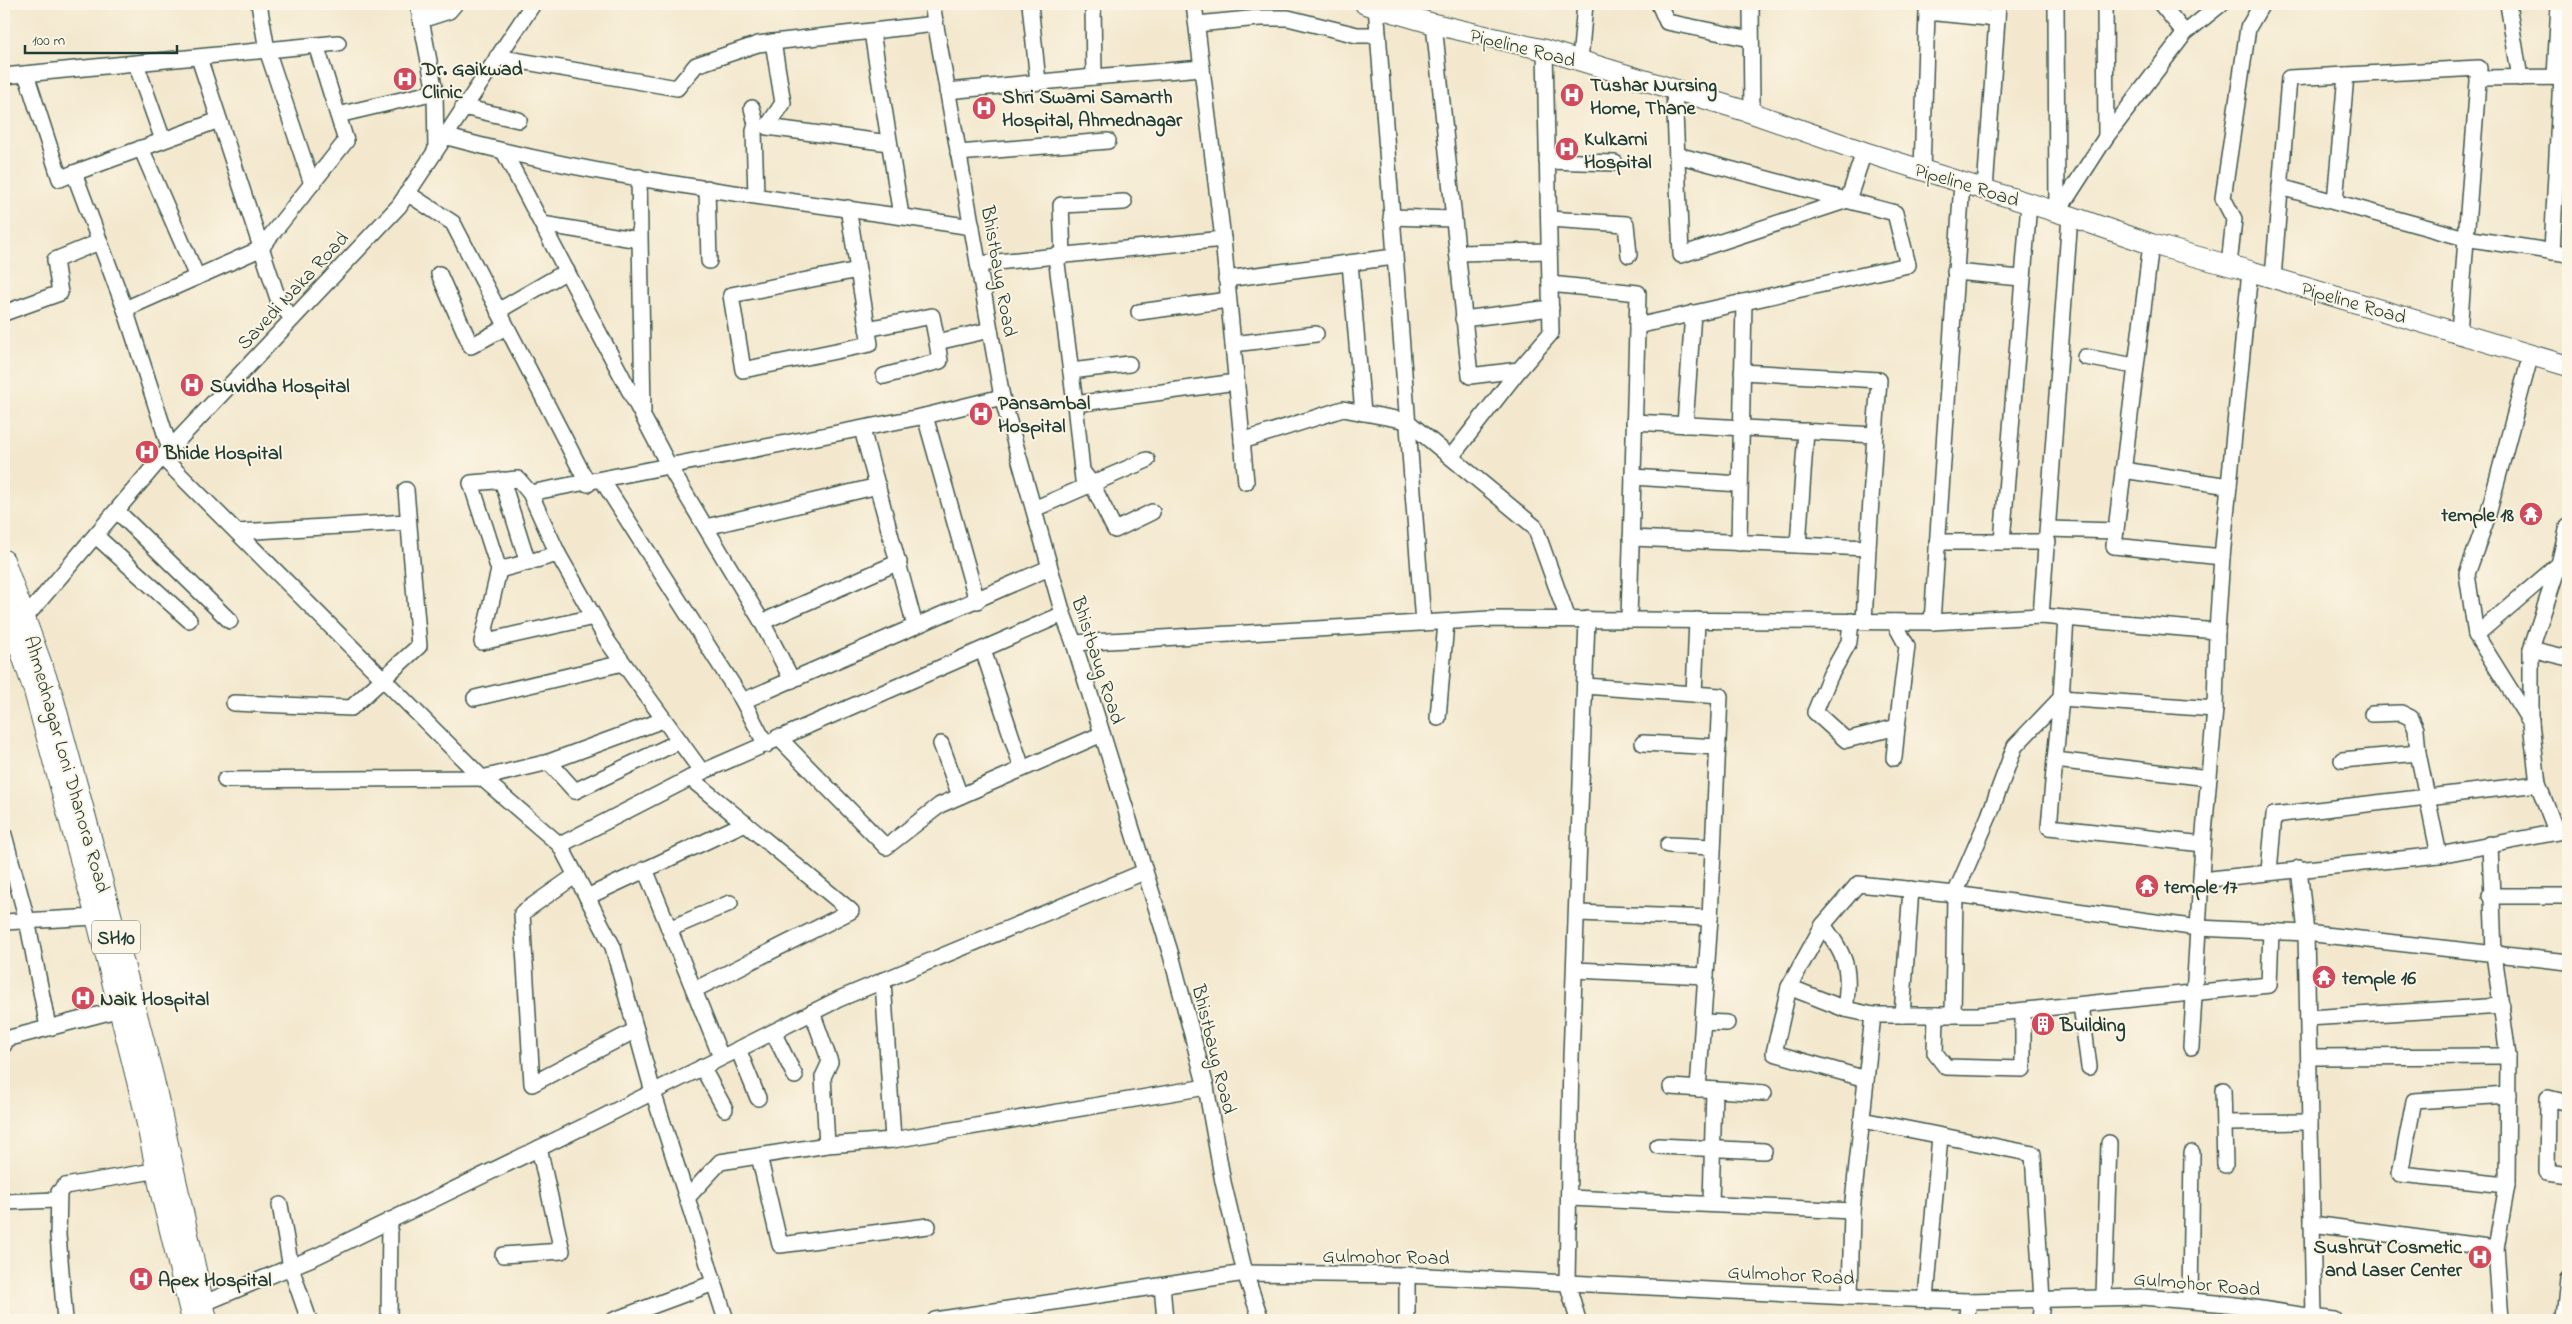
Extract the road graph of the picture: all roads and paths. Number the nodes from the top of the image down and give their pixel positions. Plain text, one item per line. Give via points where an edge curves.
1 (259, 4) edge
2 (418, 4) edge
3 (455, 4) edge
4 (533, 4) edge
5 (932, 4) edge
6 (1030, 4) edge
7 (1092, 4) edge
8 (1194, 4) edge
9 (1585, 4) edge
10 (1659, 4) edge
11 (1751, 4) edge
12 (2056, 4) edge
13 (2105, 4) edge
14 (2162, 4) edge
15 (2221, 4) edge
16 (2262, 4) edge
17 (2508, 4) edge
18 (2559, 4) edge
19 (1368, 5) edge
20 (1997, 11) edge
21 (421, 20) junction
22 (935, 24) junction
23 (1197, 24) junction
24 (1434, 24) junction
25 (872, 32) junction
26 (2185, 33) junction
27 (1378, 35) junction
28 (1751, 39) junction
29 (773, 42) junction
30 (338, 43) dead end
31 (316, 45) junction
32 (267, 50) junction
33 (1545, 50) junction
34 (497, 57) junction
35 (199, 58) junction
36 (1580, 61) junction
37 (136, 64) junction
38 (1202, 68) junction
39 (26, 74) junction
40 (2346, 75) junction
41 (4, 76) edge
42 (1094, 76) junction
43 (2561, 77) edge
44 (2478, 78) junction
45 (2520, 78) junction
46 (1038, 82) junction
47 (1674, 89) junction
48 (947, 91) junction
49 (434, 92) junction
50 (463, 108) junction
51 (752, 108) dead end
52 (1752, 113) junction
53 (338, 115) junction
54 (219, 120) junction
55 (519, 120) dead end
56 (761, 125) junction
57 (444, 136) junction
58 (2106, 137) junction
59 (163, 140) junction
60 (1108, 141) dead end
61 (889, 143) junction
62 (141, 148) junction
63 (436, 151) junction
64 (504, 152) junction
65 (1864, 152) junction
66 (958, 153) junction
67 (1676, 155) junction
68 (1547, 161) junction
69 (1615, 163) dead end
70 (1922, 170) junction
71 (2562, 172) edge
72 (74, 173) junction
73 (639, 178) junction
74 (1962, 183) junction
75 (312, 184) junction
76 (2280, 187) junction
77 (707, 188) junction
78 (1985, 190) junction
79 (408, 193) junction
80 (756, 195) junction
81 (1848, 200) junction
82 (1124, 202) dead end
83 (2335, 202) junction
84 (2029, 203) junction
85 (848, 208) junction
86 (2064, 214) junction
87 (901, 216) junction
88 (1391, 217) junction
89 (1453, 219) junction
90 (1549, 220) junction
91 (542, 224) junction
92 (972, 227) junction
93 (2465, 238) junction
94 (1223, 239) junction
95 (640, 240) junction
96 (99, 242) junction
97 (2151, 244) junction
98 (260, 249) junction
99 (1549, 251) junction
100 (2552, 252) junction
101 (1457, 253) junction
102 (2568, 254) edge
103 (1629, 255) dead end
104 (1059, 256) junction
105 (1394, 257) junction
106 (709, 261) dead end
107 (1350, 263) junction
108 (978, 264) junction
109 (2229, 265) junction
110 (858, 270) junction
111 (567, 271) junction
112 (2250, 271) junction
113 (1955, 272) junction
114 (438, 274) dead end
115 (197, 277) junction
116 (2021, 278) junction
117 (2273, 278) junction
118 (1226, 279) junction
119 (1550, 284) junction
120 (1228, 300) junction
121 (1744, 302) junction
122 (1551, 308) junction
123 (125, 309) junction
124 (498, 311) junction
125 (1139, 312) dead end
126 (4, 313) edge
127 (1693, 313) junction
128 (293, 318) junction
129 (1464, 319) junction
130 (1637, 326) junction
131 (506, 328) junction
132 (867, 329) junction
133 (990, 330) junction
134 (2459, 332) junction
135 (1316, 334) dead end
136 (937, 342) junction
137 (1233, 344) junction
138 (2531, 354) junction
139 (2085, 356) dead end
140 (1129, 364) dead end
141 (2135, 366) junction
142 (2568, 366) edge
143 (1519, 370) junction
144 (1071, 371) junction
145 (1742, 372) junction
146 (884, 376) dead end
147 (1236, 382) junction
148 (1002, 397) junction
149 (1075, 404) junction
150 (1363, 413) junction
151 (643, 414) junction
152 (925, 416) junction
153 (1407, 421) junction
154 (1634, 422) junction
155 (1686, 425) junction
156 (1740, 428) junction
157 (862, 429) junction
158 (1806, 431) junction
159 (1875, 435) junction
160 (1242, 441) junction
161 (166, 453) junction
162 (1451, 457) junction
163 (1148, 460) dead end
164 (669, 466) junction
165 (2123, 470) junction
166 (1633, 478) junction
167 (502, 480) junction
168 (595, 482) junction
169 (1246, 482) dead end
170 (1740, 484) junction
171 (878, 486) junction
172 (1088, 486) junction
173 (2229, 486) junction
174 (406, 490) dead end
175 (530, 493) junction
176 (1034, 509) junction
177 (117, 511) junction
178 (1152, 512) dead end
179 (408, 522) junction
180 (2568, 526) edge
181 (706, 527) junction
182 (2116, 531) junction
183 (238, 532) junction
184 (2048, 535) junction
185 (96, 536) junction
186 (1631, 538) junction
187 (1937, 542) junction
188 (2002, 542) junction
189 (1739, 543) junction
190 (1798, 545) junction
191 (1868, 548) junction
192 (558, 554) junction
193 (2222, 557) junction
194 (4, 560) edge
195 (899, 562) junction
196 (528, 563) junction
197 (2564, 565) edge
198 (1050, 568) junction
199 (499, 570) junction
200 (4, 601) edge
201 (977, 601) junction
202 (1063, 614) junction
203 (594, 616) junction
204 (2042, 616) junction
205 (2066, 618) junction
206 (1568, 619) junction
207 (1587, 619) junction
208 (189, 620) dead end
209 (1629, 620) junction
210 (1697, 620) junction
211 (230, 621) dead end
212 (1858, 621) junction
213 (762, 622) junction
214 (1446, 622) junction
215 (1894, 622) junction
216 (1932, 622) junction
217 (1423, 623) junction
218 (21, 624) junction
219 (915, 626) junction
220 (2216, 630) junction
221 (2476, 635) junction
222 (1074, 643) junction
223 (2531, 649) junction
224 (983, 650) junction
225 (2568, 658) edge
226 (623, 664) junction
227 (382, 679) junction
228 (792, 680) junction
229 (1585, 686) junction
230 (1694, 694) junction
231 (475, 698) dead end
232 (2061, 698) junction
233 (743, 701) junction
234 (234, 703) dead end
235 (2215, 709) junction
236 (2372, 714) dead end
237 (1438, 718) dead end
238 (663, 720) junction
239 (2531, 723) junction
240 (1897, 727) junction
241 (1102, 734) junction
242 (680, 741) junction
243 (772, 741) junction
244 (1643, 743) dead end
245 (941, 744) dead end
246 (1718, 747) junction
247 (2418, 753) junction
248 (1894, 758) dead end
249 (2055, 760) junction
250 (2342, 760) dead end
251 (549, 762) junction
252 (1022, 768) junction
253 (696, 775) junction
254 (482, 778) junction
255 (2208, 778) junction
256 (225, 780) dead end
257 (2538, 784) junction
258 (960, 796) junction
259 (2427, 797) junction
260 (745, 823) junction
261 (2562, 830) edge
262 (4, 834) edge
263 (2203, 844) junction
264 (2490, 844) junction
265 (560, 845) junction
266 (1668, 845) dead end
267 (1714, 847) junction
268 (2439, 854) junction
269 (2299, 868) junction
270 (645, 869) junction
271 (2269, 871) junction
272 (1144, 872) junction
273 (576, 875) junction
274 (2201, 880) junction
275 (1911, 889) junction
276 (1955, 894) junction
277 (2490, 896) junction
278 (2568, 896) edge
279 (587, 897) junction
280 (730, 903) dead end
281 (1578, 912) junction
282 (96, 917) junction
283 (1710, 918) junction
284 (27, 920) junction
285 (4, 922) edge
286 (1823, 926) junction
287 (669, 928) junction
288 (2198, 928) junction
289 (2271, 931) junction
290 (2306, 933) junction
291 (2494, 954) junction
292 (2568, 962) edge
293 (1575, 970) junction
294 (1706, 976) junction
295 (883, 980) junction
296 (1789, 986) junction
297 (694, 990) junction
298 (2194, 993) junction
299 (2081, 1005) junction
300 (2502, 1006) junction
301 (127, 1007) junction
302 (1845, 1009) junction
303 (2023, 1011) junction
304 (812, 1012) junction
305 (1873, 1015) junction
306 (1902, 1015) junction
307 (1936, 1015) junction
308 (1953, 1015) junction
309 (2308, 1018) junction
310 (1703, 1022) junction
311 (1727, 1023) dead end
312 (48, 1027) junction
313 (636, 1030) junction
314 (773, 1032) junction
315 (5, 1041) edge
316 (2191, 1047) dead end
317 (738, 1049) junction
318 (2508, 1056) junction
319 (721, 1057) junction
320 (2309, 1057) junction
321 (702, 1067) junction
322 (2089, 1067) dead end
323 (795, 1076) dead end
324 (1866, 1078) junction
325 (1206, 1087) junction
326 (1671, 1087) dead end
327 (1698, 1089) junction
328 (1714, 1090) junction
329 (2223, 1090) dead end
330 (653, 1092) junction
331 (1764, 1093) dead end
332 (2508, 1095) junction
333 (758, 1098) dead end
334 (2568, 1103) edge
335 (725, 1109) dead end
336 (1862, 1120) junction
337 (2310, 1122) junction
338 (2226, 1123) junction
339 (1940, 1136) junction
340 (893, 1140) junction
341 (2109, 1143) dead end
342 (827, 1145) junction
343 (1658, 1146) dead end
344 (539, 1148) junction
345 (1711, 1148) junction
346 (1764, 1151) dead end
347 (2192, 1153) dead end
348 (759, 1156) junction
349 (2225, 1165) dead end
350 (163, 1169) junction
351 (2568, 1175) edge
352 (2507, 1186) junction
353 (687, 1198) junction
354 (1570, 1198) junction
355 (57, 1200) junction
356 (4, 1202) edge
357 (1711, 1204) junction
358 (280, 1205) dead end
359 (1852, 1211) junction
360 (390, 1220) junction
361 (2312, 1224) junction
362 (928, 1226) dead end
363 (2496, 1248) junction
364 (503, 1255) dead end
365 (291, 1268) junction
366 (1245, 1273) junction
367 (1407, 1275) junction
368 (2568, 1278) edge
369 (1567, 1282) junction
370 (714, 1283) junction
371 (1162, 1286) junction
372 (2104, 1296) junction
373 (1850, 1297) junction
374 (1926, 1299) junction
375 (2042, 1300) junction
376 (2190, 1300) junction
377 (1968, 1301) junction
378 (198, 1314) edge
379 (2314, 1317) junction
380 (963, 1318) edge
381 (65, 1320) edge
382 (309, 1320) edge
383 (389, 1320) edge
384 (614, 1320) edge
385 (726, 1320) edge
386 (935, 1320) edge
387 (1166, 1320) edge
388 (1260, 1320) edge
389 (1407, 1320) edge
390 (1578, 1320) edge
391 (1968, 1320) edge
392 (2040, 1320) edge
393 (2331, 1320) edge
394 (2501, 1320) edge
395 (2564, 1320) edge

1 - 32 street
2 - 21 street
3 - 21 street via 449,11
4 - 34 street, Savedi Naka Road
5 - 22 street, Bhistbaug Road
6 - 46 street
7 - 42 street
8 - 23 street
9 - 36 street
10 - 28 street via 1667,22
11 - 28 street
12 - 86 street
13 - 58 street
14 - 26 street
15 - 26 street
16 - 109 street via 2248,28 2224,188 2223,198 2234,219
17 - 45 street
18 - 43 street
19 - 24 main road, Pipeline Road
19 - 27 street
20 - 70 street via 1927,12
20 - 78 street
21 - 49 street
22 - 25 street
22 - 48 street, Bhistbaug Road
23 - 27 street via 1288,18 1357,35
23 - 38 street
24 - 33 main road, Pipeline Road
24 - 89 street
25 - 29 street
25 - 61 street
26 - 58 street
27 - 88 street
28 - 52 street
29 - 34 street via 758,44 696,66 677,88
29 - 56 street via 783,104
30 - 31 street
31 - 32 street
31 - 53 street
32 - 35 street
32 - 75 street
33 - 36 main road, Pipeline Road
33 - 68 street
34 - 50 street, Savedi Naka Road
35 - 37 street
35 - 54 street
36 - 47 main road, Pipeline Road
37 - 39 street
37 - 59 street
38 - 42 street
38 - 94 street
39 - 41 street
39 - 72 street via 60,179
40 - 44 street via 2478,68
40 - 76 street via 2289,78
40 - 83 street
42 - 46 street
43 - 45 street
43 - 71 street
44 - 45 street
44 - 93 street
46 - 48 street
47 - 52 main road, Pipeline Road
47 - 67 street
48 - 66 street, Bhistbaug Road
49 - 53 street
49 - 63 street
50 - 55 street
50 - 57 street, Savedi Naka Road
51 - 56 street
52 - 65 main road, Pipeline Road
53 - 75 street via 346,141
54 - 59 street
54 - 98 street
56 - 61 street
56 - 80 street via 754,131
57 - 63 street, Savedi Naka Road
57 - 64 street
58 - 86 street
59 - 62 street
60 - 66 street
61 - 87 street
62 - 72 street
62 - 115 street
63 - 79 street, Savedi Naka Road
64 - 73 street
64 - 91 street
65 - 70 main road, Pipeline Road
65 - 81 street
66 - 92 street, Bhistbaug Road
67 - 81 street
67 - 81 street via 1681,255
68 - 69 street
68 - 90 street
70 - 74 main road, Pipeline Road
71 - 100 street
72 - 96 street
73 - 77 street
73 - 95 street
74 - 78 main road, Pipeline Road
74 - 113 street
75 - 98 street
76 - 83 street
76 - 117 street
77 - 80 street
77 - 106 street
78 - 84 main road, Pipeline Road
79 - 124 street via 453,223
79 - 128 street, Savedi Naka Road
80 - 85 street
81 - 121 street via 1895,213 1908,264
82 - 104 street via 1061,205
83 - 93 street
84 - 86 main road, Pipeline Road
84 - 116 street
85 - 87 street
85 - 110 street
86 - 97 main road, Pipeline Road
86 - 184 street
87 - 92 street
88 - 89 street
88 - 105 street
89 - 101 street
90 - 99 street
90 - 103 street via 1626,224
91 - 95 street
91 - 111 street
92 - 108 street, Bhistbaug Road
93 - 100 street
93 - 134 street
94 - 104 street
94 - 118 street
95 - 151 street
96 - 123 street
96 - 126 street via 55,260 60,293
97 - 109 main road, Pipeline Road
97 - 141 street
98 - 115 street
98 - 128 street via 280,305
99 - 101 street
99 - 119 street
100 - 102 street
101 - 129 street
104 - 108 street
104 - 144 street
105 - 107 street
105 - 153 street
107 - 118 street
107 - 150 street
108 - 133 street, Bhistbaug Road
109 - 112 main road, Pipeline Road
110 - 132 street
110 - 132 street via 731,295 742,370 870,344
111 - 124 street
111 - 151 street
112 - 117 main road, Pipeline Road
112 - 173 street
113 - 116 street
113 - 187 street
114 - 131 street via 471,346
115 - 123 street
116 - 188 street
117 - 134 main road, Pipeline Road
118 - 120 street
119 - 122 street
119 - 130 street via 1638,294
120 - 125 street
120 - 137 street
121 - 127 street
121 - 145 street
122 - 129 street
122 - 143 street via 1551,333
123 - 161 street
124 - 131 street
127 - 130 street
127 - 155 street
128 - 161 street, Savedi Naka Road
129 - 143 street via 1470,376
130 - 154 street
131 - 168 street
132 - 136 street via 932,316
133 - 136 street
133 - 148 street, Bhistbaug Road
134 - 138 main road, Pipeline Road
135 - 137 street
136 - 146 street via 940,361
137 - 147 street
138 - 142 main road, Pipeline Road
138 - 221 street via 2487,518 2467,574
139 - 141 street
140 - 144 street
141 - 165 street
143 - 162 street
144 - 149 street
145 - 156 street
145 - 159 street via 1879,380
147 - 149 street
147 - 160 street
148 - 152 street
148 - 176 street, Bhistbaug Road
149 - 172 street via 1082,471
150 - 153 street
150 - 160 street via 1343,409
151 - 164 street
152 - 157 street
152 - 201 street
153 - 162 street
153 - 217 street
154 - 155 street
154 - 166 street
155 - 156 street
156 - 158 street
156 - 170 street
157 - 164 street
157 - 171 street
158 - 159 street
158 - 190 street
159 - 191 street
160 - 169 street
161 - 177 street, Savedi Naka Road
161 - 183 street
162 - 206 street via 1535,527
163 - 172 street
164 - 168 street
164 - 181 street
165 - 173 street
165 - 182 street
166 - 170 street
166 - 186 street
167 - 175 street via 518,479
167 - 196 street
167 - 199 street via 471,482
168 - 175 street
168 - 233 street
170 - 189 street
171 - 181 street
171 - 195 street
172 - 176 street
172 - 178 street via 1115,530
173 - 193 street
174 - 179 street
175 - 192 street
176 - 198 street, Bhistbaug Road
177 - 185 street, Savedi Naka Road
177 - 211 street
179 - 183 street
179 - 227 street via 419,646
180 - 197 street
181 - 213 street
182 - 184 street
182 - 193 street via 2114,546
183 - 227 street
184 - 188 street
184 - 204 street
185 - 208 street
185 - 218 street, Savedi Naka Road
186 - 189 street
186 - 209 street
187 - 188 street
187 - 216 street
189 - 190 street
190 - 191 street
191 - 212 street
192 - 196 street
192 - 203 street
193 - 220 street
194 - 218 main road, Ahmednagar Loni Dhanora Road / SH10
195 - 213 street
195 - 219 street
196 - 199 street
197 - 221 street
197 - 223 street
198 - 201 street
198 - 202 street, Bhistbaug Road
199 - 203 street via 482,642
200 - 218 main road, Ahmednagar Loni Dhanora Road / SH10
201 - 219 street
202 - 222 street, Bhistbaug Road
202 - 224 street
203 - 226 street
204 - 205 street
204 - 216 street
205 - 220 street
205 - 232 street
206 - 207 street
206 - 214 street
207 - 209 street
207 - 229 street
209 - 210 street
210 - 212 street
210 - 230 street
212 - 215 street
212 - 240 street via 1815,712 1846,740
213 - 228 street
214 - 217 street
214 - 237 street
215 - 216 street
215 - 240 street via 1907,646
217 - 222 street
218 - 282 main road, Ahmednagar Loni Dhanora Road / SH10 via 40,709
218 - 301 main road, Ahmednagar Loni Dhanora Road / SH10 via 68,748
219 - 228 street
220 - 235 street
221 - 239 street
222 - 241 street, Bhistbaug Road
223 - 225 street
223 - 239 street
224 - 243 street
224 - 252 street
226 - 231 street
226 - 238 street
227 - 234 street via 351,708
227 - 254 street
228 - 233 street
229 - 230 street
229 - 281 street
230 - 246 street via 1720,696
232 - 235 street
232 - 249 street
232 - 276 street via 2015,746
233 - 243 street
235 - 255 street
236 - 247 street via 2401,713 2411,718 2416,729
238 - 242 street
238 - 251 street
239 - 257 street
240 - 248 street
241 - 252 street
241 - 272 street, Bhistbaug Road
242 - 251 street via 574,791
242 - 253 street
243 - 253 street
243 - 258 street via 886,847 940,805
244 - 246 street
245 - 258 street
246 - 267 street
247 - 250 street
247 - 259 street
249 - 255 street
249 - 263 street via 2049,827
251 - 254 street
252 - 258 street
253 - 260 street
253 - 265 street
254 - 256 street
254 - 265 street
255 - 263 street
257 - 259 street
257 - 261 street
259 - 268 street
259 - 271 street via 2274,815
260 - 270 street
260 - 297 street via 851,911
261 - 264 street
262 - 284 street
263 - 274 street
264 - 268 street
264 - 277 street
265 - 273 street
266 - 267 street
267 - 283 street
268 - 269 street
269 - 271 street
269 - 290 street
270 - 279 street
270 - 287 street
271 - 274 street
272 - 295 street
272 - 325 street, Bhistbaug Road via 1171,955
273 - 279 street
273 - 313 street via 522,913 532,1084
274 - 288 street
275 - 276 street
275 - 286 street via 1858,884
275 - 306 street
276 - 288 street
276 - 308 street
277 - 278 street
277 - 291 street
279 - 313 street via 613,947
280 - 287 street
281 - 283 street
281 - 293 street
282 - 284 street
282 - 301 main road, Ahmednagar Loni Dhanora Road / SH10
283 - 294 street
284 - 285 street
284 - 312 street
286 - 296 street
286 - 302 street via 1837,944 1848,970
287 - 297 street
288 - 289 street
288 - 298 street
289 - 290 street
289 - 298 street via 2269,985
290 - 291 street
290 - 309 street
291 - 292 street
291 - 300 street
293 - 294 street
293 - 354 street
294 - 310 street
295 - 304 street
295 - 340 street
296 - 302 street
296 - 324 street via 1774,1053
297 - 319 street
298 - 299 street
298 - 316 street
299 - 303 street
299 - 322 street
300 - 309 street
300 - 318 street
301 - 312 street
301 - 350 main road, Ahmednagar Loni Dhanora Road / SH10 via 143,1105
302 - 305 street
303 - 307 street via 2023,1069 1946,1067 1934,1053
303 - 308 street
304 - 314 street
304 - 342 street via 830,1062 823,1077
305 - 306 street
305 - 324 street
306 - 307 street
307 - 308 street
309 - 320 street
310 - 311 street
310 - 327 street
312 - 315 street
313 - 330 street
314 - 317 street
314 - 323 street
317 - 319 street
317 - 333 street
318 - 320 street
318 - 332 street
319 - 321 street
320 - 337 street
321 - 330 street
321 - 335 street
324 - 336 street
325 - 340 street
325 - 366 street, Bhistbaug Road via 1223,1182
326 - 327 street
327 - 328 street
328 - 331 street
328 - 345 street
329 - 338 street
330 - 344 street
330 - 353 street
332 - 352 street
332 - 352 street via 2414,1101 2400,1174
334 - 351 street via 2548,1098 2547,1172
336 - 339 street
336 - 359 street
337 - 338 street
337 - 361 street
338 - 349 street
339 - 374 street
339 - 375 street via 2033,1154
340 - 342 street
341 - 372 street
342 - 348 street
343 - 345 street
344 - 360 street
344 - 364 street via 562,1251
345 - 346 street
345 - 357 street
347 - 376 street
348 - 353 street via 720,1162
348 - 362 street via 780,1245
350 - 355 street via 65,1186 58,1192
350 - 378 main road, Ahmednagar Loni Dhanora Road / SH10
352 - 363 street
353 - 370 street
354 - 357 street
354 - 369 street
355 - 356 street
355 - 381 street
357 - 359 street
358 - 365 street
359 - 373 street
360 - 365 street
360 - 383 street
361 - 363 street
361 - 379 street
363 - 394 street
365 - 378 street
365 - 382 street
366 - 367 street, Gulmohor Road
366 - 371 street, Gulmohor Road
366 - 388 street, Bhistbaug Road
367 - 369 street, Gulmohor Road
367 - 389 street
368 - 395 street
369 - 373 street, Gulmohor Road
369 - 390 street
370 - 384 street
370 - 385 street
371 - 380 street, Gulmohor Road
371 - 387 street
372 - 375 street, Gulmohor Road
372 - 376 street, Gulmohor Road
373 - 374 street, Gulmohor Road
374 - 377 street, Gulmohor Road
375 - 377 street, Gulmohor Road
375 - 392 street
376 - 379 street, Gulmohor Road
377 - 391 street
379 - 393 street, Gulmohor Road
380 - 386 street, Gulmohor Road

